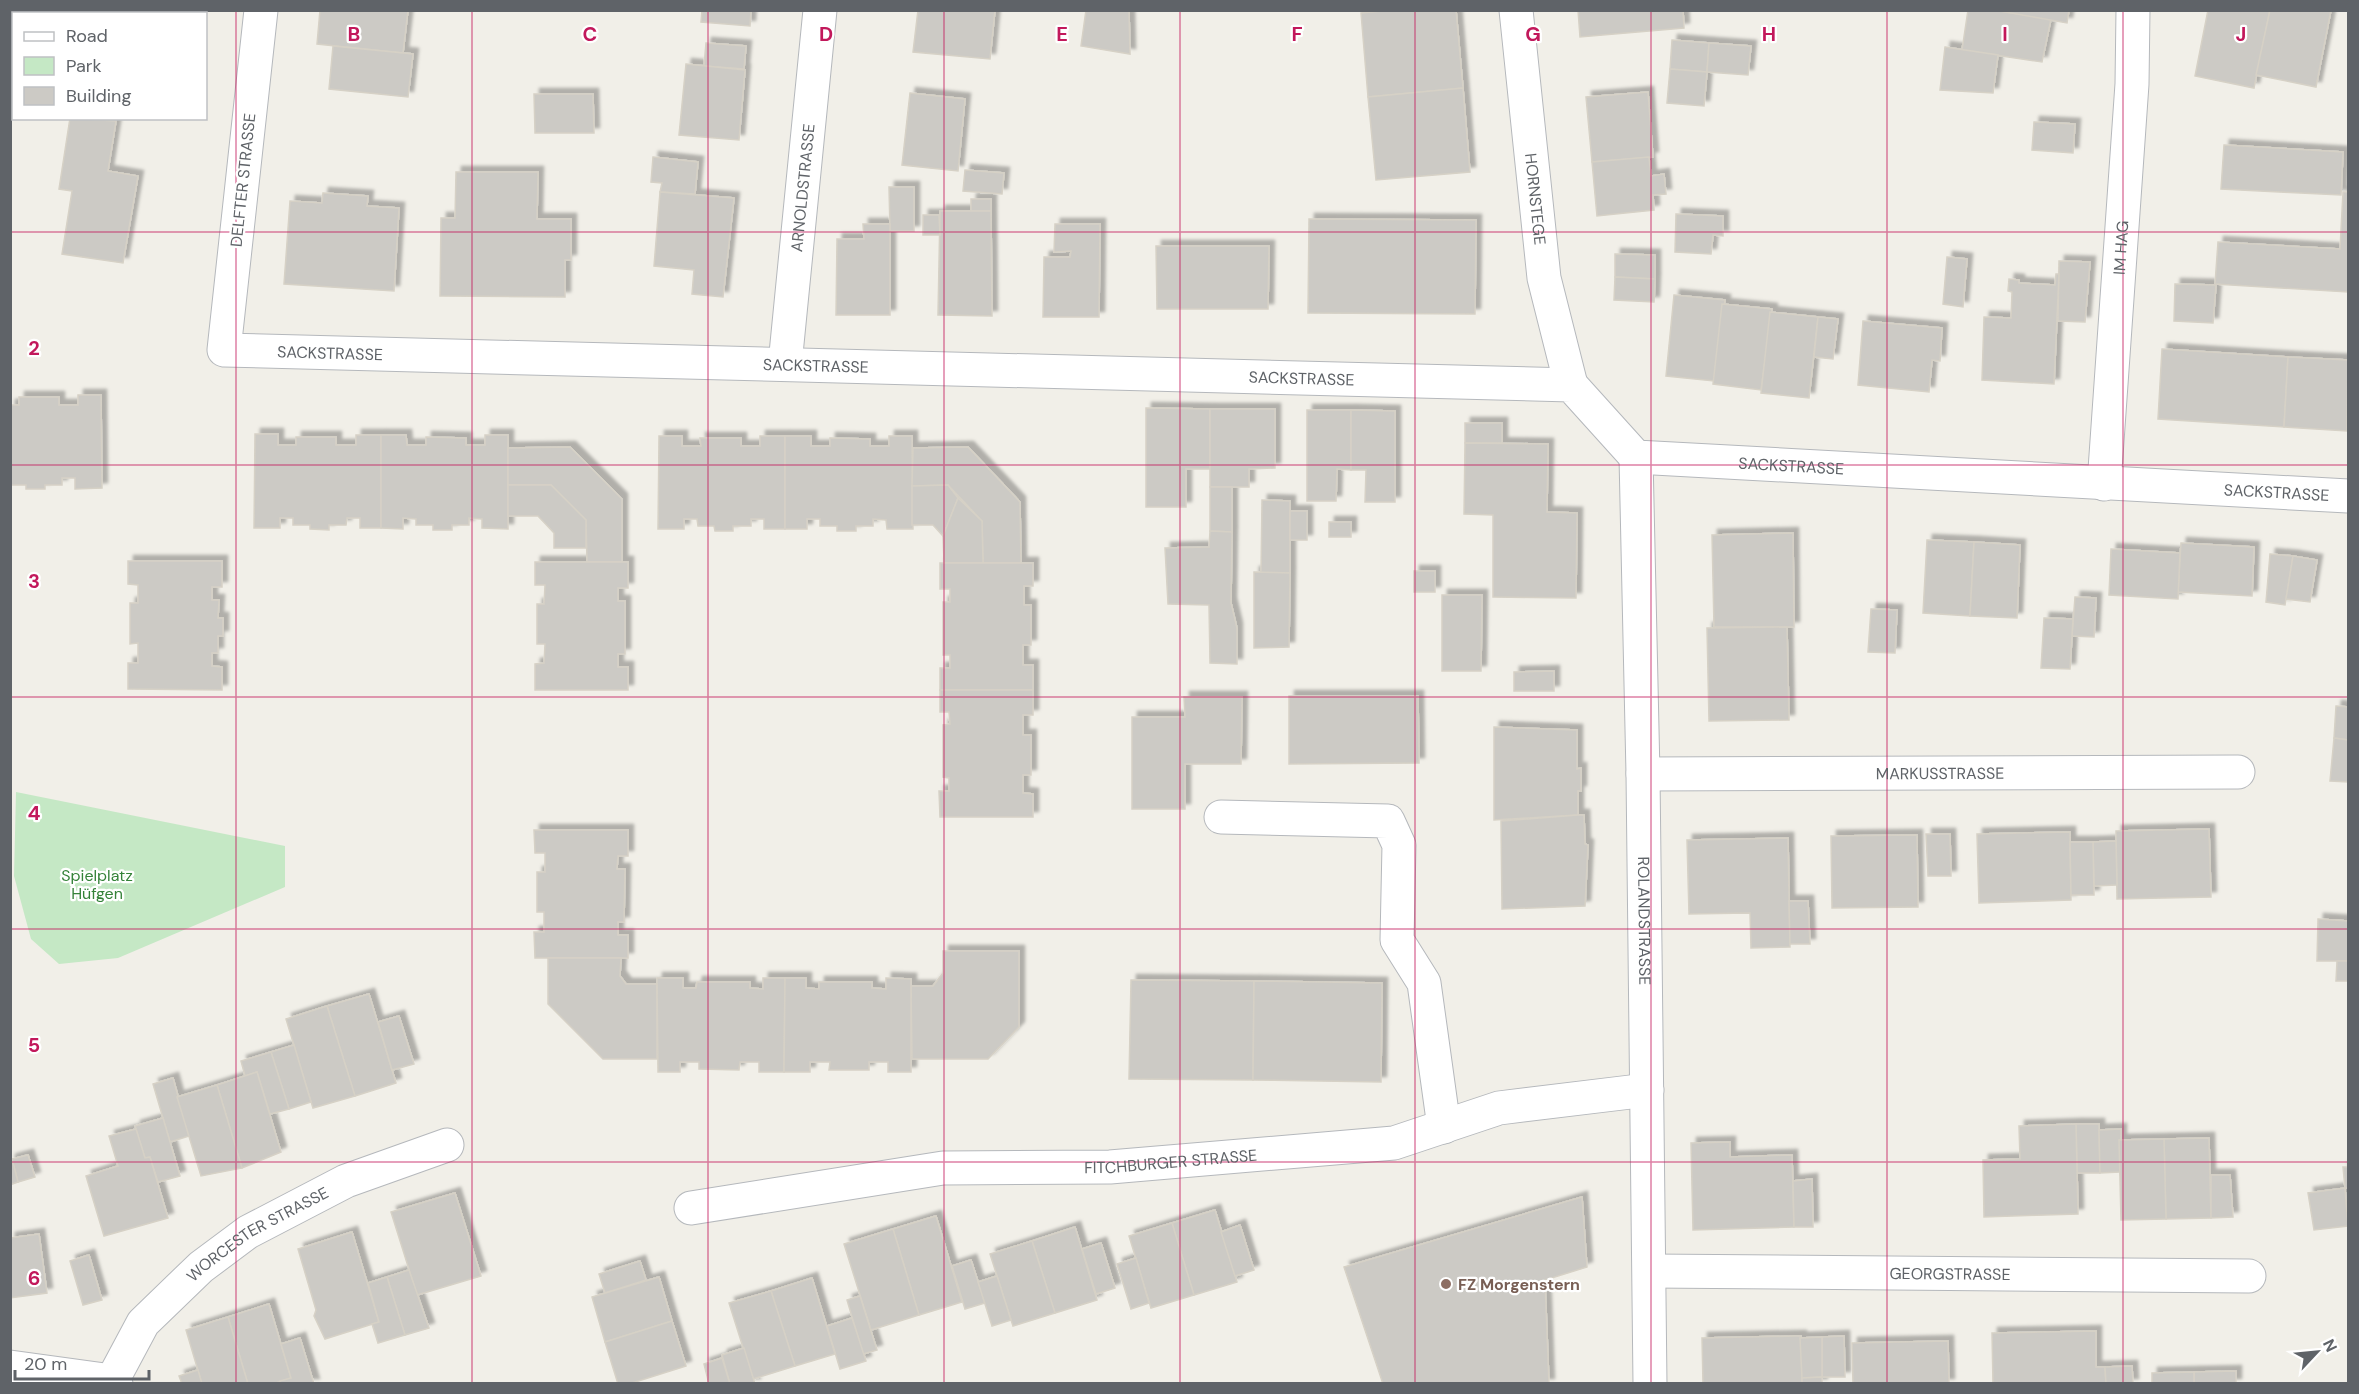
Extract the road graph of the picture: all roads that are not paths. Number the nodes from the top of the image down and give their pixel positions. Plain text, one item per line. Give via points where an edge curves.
1 (261, 10) edge
2 (820, 10) edge
3 (1516, 10) edge
4 (2133, 10) edge
5 (224, 350) joint
6 (785, 364) junction
7 (1571, 385) junction
8 (1636, 457) junction
9 (2104, 484) junction
10 (2349, 496) edge
11 (2238, 772) dead end
12 (1643, 774) junction
13 (1221, 817) dead end
14 (1647, 1090) junction
15 (1444, 1126) junction
16 (447, 1145) dead end
17 (691, 1208) dead end
18 (1650, 1270) junction
19 (2249, 1276) dead end
20 (10, 1367) edge
21 (114, 1382) edge
22 (1650, 1383) edge

1 - 5 street, DELFTER STRASSE
2 - 6 street, ARNOLDSTRASSE
3 - 7 street, HORNSTEGE via 1544,278
4 - 9 street, IM HAG via 2132,84
5 - 6 street, SACKSTRASSE
6 - 7 street, SACKSTRASSE
7 - 8 street
8 - 9 street, SACKSTRASSE
8 - 12 street, ROLANDSTRASSE
9 - 10 street, SACKSTRASSE
11 - 12 street, MARKUSSTRASSE
12 - 14 street, ROLANDSTRASSE
13 - 15 street via 1388,821 1399,846 1397,940 1424,983
14 - 15 street, FITCHBURGER STRASSE via 1499,1108
14 - 18 street, ROLANDSTRASSE
15 - 17 street, FITCHBURGER STRASSE via 1394,1143 1259,1156 1110,1167 943,1168
16 - 21 street, WORCESTER STRASSE via 346,1181 248,1232 201,1267 143,1323
18 - 19 street, GEORGSTRASSE
18 - 22 street, ROLANDSTRASSE
20 - 21 street, WORCESTER STRASSE

